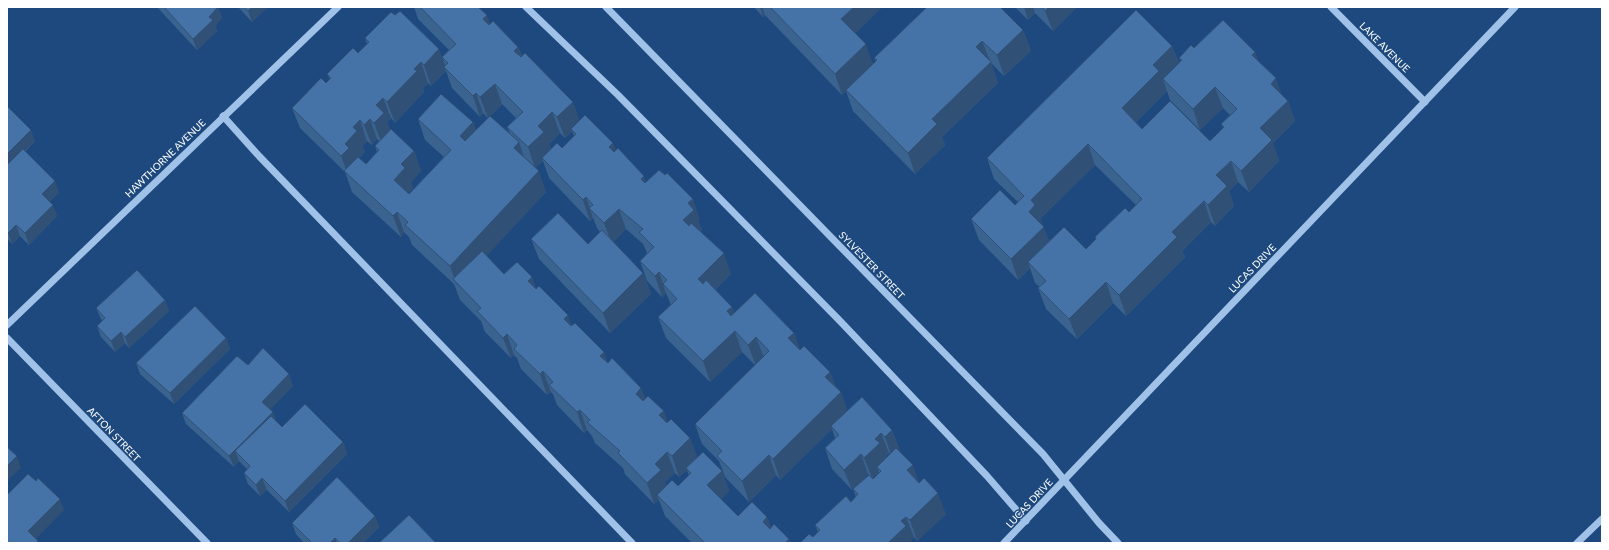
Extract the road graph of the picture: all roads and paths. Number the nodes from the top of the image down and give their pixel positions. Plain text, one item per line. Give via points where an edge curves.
1 (338, 7) edge
2 (526, 7) edge
3 (606, 7) edge
4 (1331, 7) edge
5 (1515, 7) edge
6 (1425, 102) junction
7 (223, 116) junction
8 (7, 325) edge
9 (7, 338) edge
10 (1064, 479) junction
11 (1602, 519) edge
12 (1026, 521) junction
13 (207, 543) edge
14 (632, 543) edge
15 (1004, 543) edge
16 (1118, 543) edge
17 (1577, 543) edge

1 - 7 street, HAWTHORNE AVENUE
2 - 12 street via 618,95 841,322 987,476
3 - 10 street, SYLVESTER STREET via 1043,454
4 - 6 street, LAKE AVENUE
5 - 6 street, LUCAS DRIVE
6 - 10 street, LUCAS DRIVE
7 - 8 street, HAWTHORNE AVENUE
7 - 14 street
9 - 13 street, AFTON STREET
10 - 12 street, LUCAS DRIVE
10 - 16 street, SYLVESTER STREET
11 - 17 street
12 - 15 street, LUCAS DRIVE

